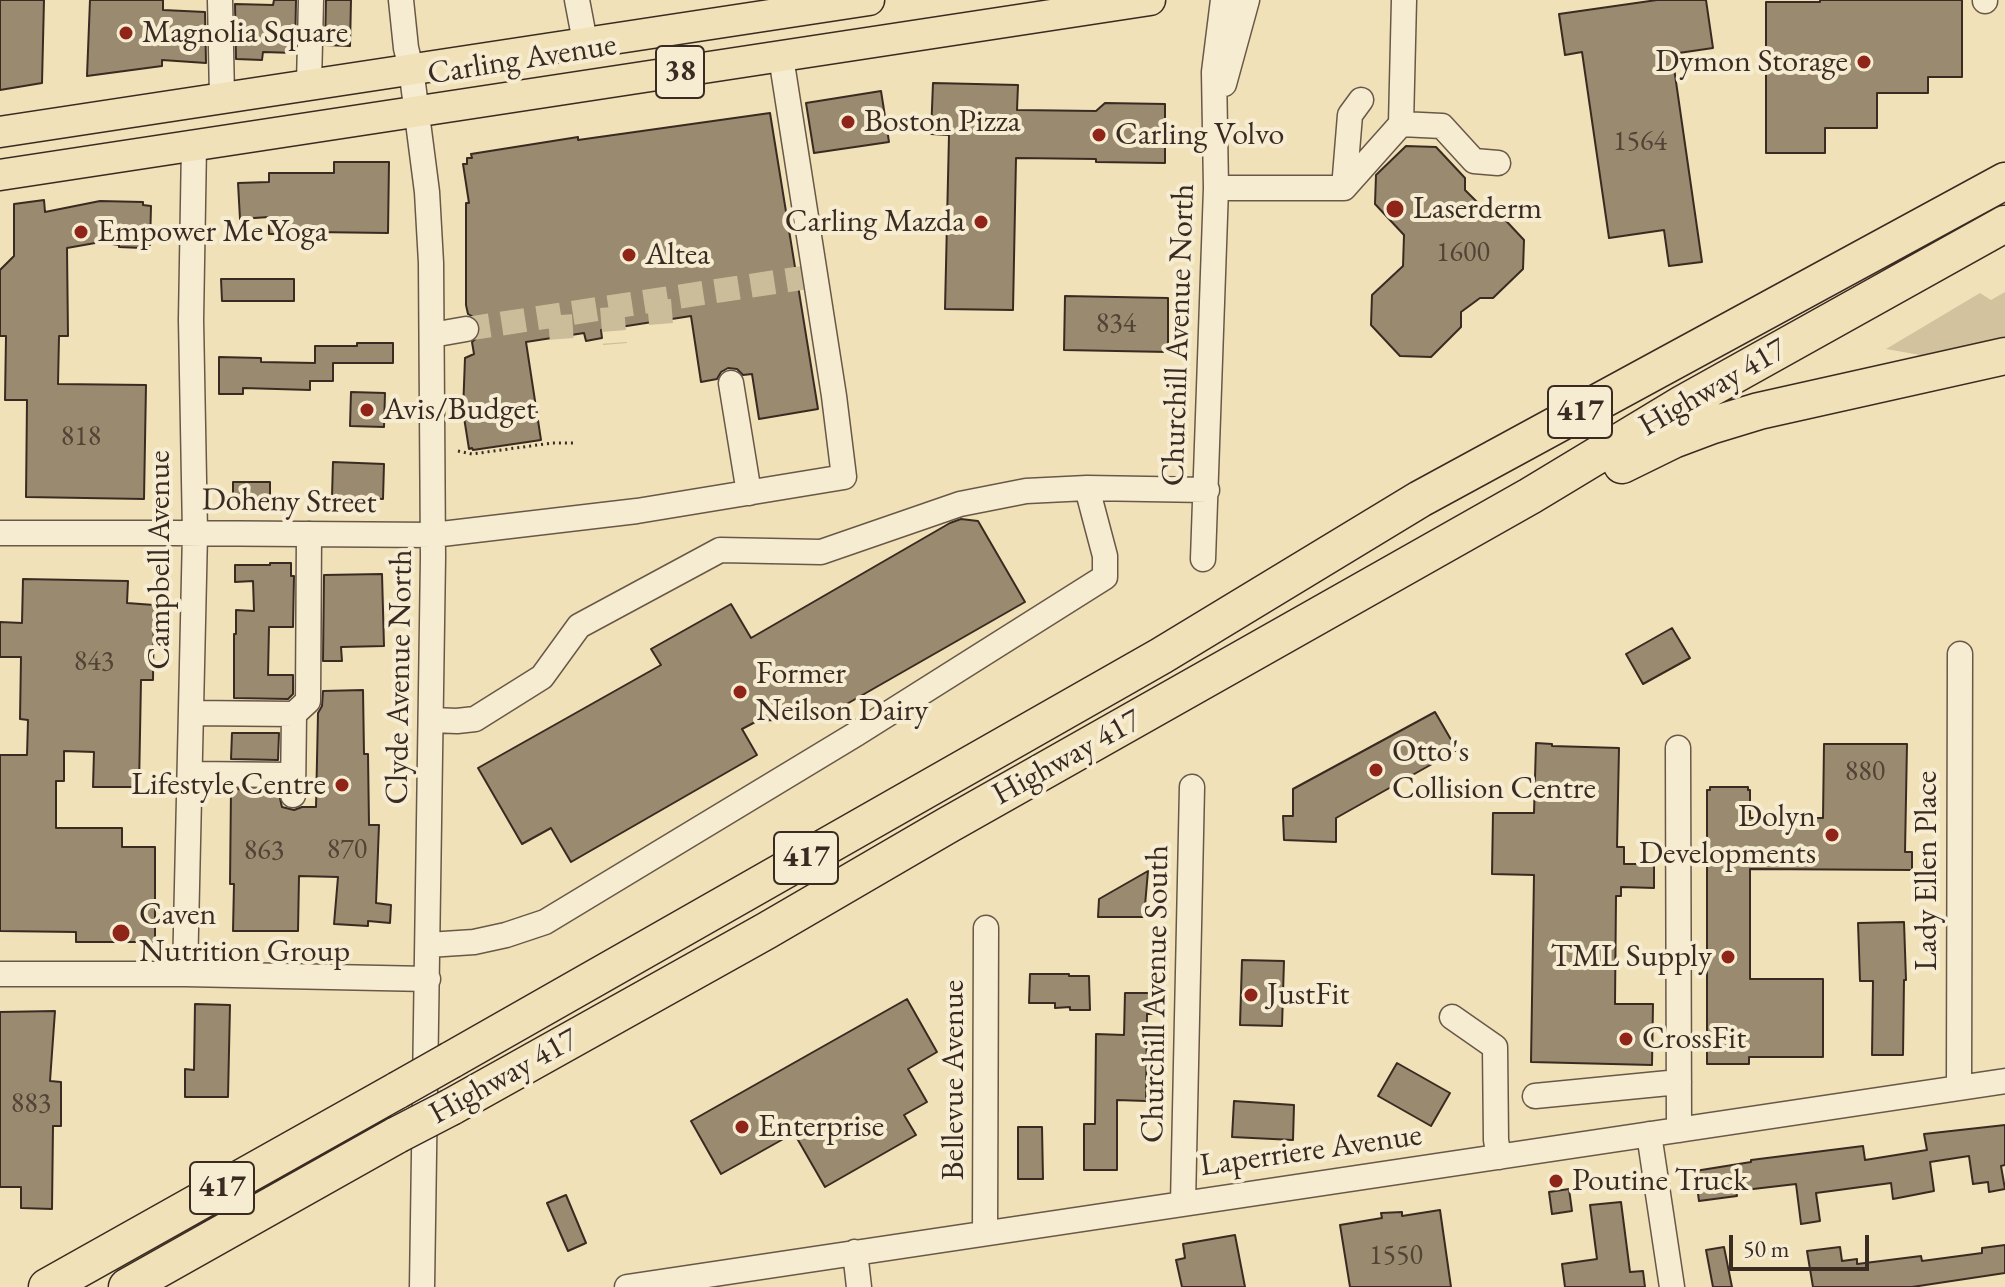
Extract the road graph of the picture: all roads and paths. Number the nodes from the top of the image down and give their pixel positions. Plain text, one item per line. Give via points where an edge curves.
1 (220, 0) edge
2 (311, 0) edge
3 (401, 0) edge
4 (577, 0) edge
5 (869, 0) edge
6 (1150, 0) edge
7 (1223, 0) edge
8 (1247, 0) edge
9 (1404, 0) edge
10 (789, 6) edge
11 (585, 42) junction
12 (781, 57) junction
13 (411, 68) junction
14 (309, 84) junction
15 (222, 97) junction
16 (1361, 100) dead end
17 (417, 112) junction
18 (1215, 113) junction
19 (1401, 124) junction
20 (0, 132) edge
21 (194, 145) junction
22 (1498, 163) dead end
23 (0, 175) edge
24 (2005, 181) edge
25 (1216, 188) junction
26 (1344, 188) junction
27 (2005, 224) edge
28 (466, 329) tunnel mouth
29 (432, 335) junction
30 (2005, 356) edge
31 (731, 383) dead end
32 (575, 443) dead end
33 (458, 451) dead end
34 (1087, 488) junction
35 (1207, 490) junction
36 (749, 493) junction
37 (1530, 496) junction
38 (0, 533) edge
39 (195, 533) junction
40 (309, 534) junction
41 (433, 535) junction
42 (1203, 559) dead end
43 (1960, 654) dead end
44 (191, 713) junction
45 (294, 714) junction
46 (431, 720) junction
47 (1678, 748) dead end
48 (190, 774) junction
49 (1192, 787) dead end
50 (986, 928) dead end
51 (428, 945) junction
52 (0, 974) edge
53 (185, 974) junction
54 (428, 979) junction
55 (1452, 1017) dead end
56 (2005, 1081) edge
57 (1679, 1082) junction
58 (1959, 1088) junction
59 (1535, 1096) dead end
60 (1679, 1130) junction
61 (1649, 1134) junction
62 (1499, 1157) junction
63 (1183, 1203) junction
64 (985, 1232) junction
65 (855, 1252) junction
66 (734, 1279) edge
67 (47, 1287) edge
68 (127, 1287) edge
69 (422, 1287) edge
70 (627, 1287) edge
71 (859, 1287) edge
72 (1672, 1287) edge

1 - 15 street
2 - 14 street
3 - 13 street, Clyde Avenue North
4 - 11 street
5 - 10 main road, Carling Avenue / 38
6 - 12 main road, Carling Avenue / 38
7 - 18 street, Churchill Avenue North
8 - 18 street, Churchill Avenue North
9 - 19 street
10 - 11 main road, Carling Avenue / 38
11 - 13 main road, Carling Avenue / 38
12 - 17 main road, Carling Avenue / 38
12 - 36 street, Doheny Street via 794,204 834,396 844,477
13 - 14 main road, Carling Avenue / 38
13 - 17 street, Clyde Avenue North
14 - 15 main road, Carling Avenue / 38
15 - 20 main road, Carling Avenue / 38 via 132,103
16 - 26 street via 1350,115
17 - 21 main road, Carling Avenue / 38
17 - 29 street, Clyde Avenue North via 427,192
18 - 25 street, Churchill Avenue North
19 - 22 street via 1442,126 1474,161
19 - 26 street
21 - 23 main road, Carling Avenue / 38
21 - 39 street, Campbell Avenue
24 - 67 highway, 417, bridge via 1420,499 1161,656
25 - 26 street
25 - 35 street, Churchill Avenue North
27 - 37 highway, Highway 417 / 417 via 1684,403
28 - 29 street
29 - 41 street, Clyde Avenue North
30 - 37 highway via 1759,411 1656,447 1585,484
31 - 36 street
32 - 33 path
34 - 35 street
34 - 46 street via 1026,491 960,504 821,552 720,550 579,626 542,677 475,719
34 - 51 street via 1105,556 1105,577 545,922 474,942
35 - 42 street, Churchill Avenue North
36 - 41 street, Doheny Street
37 - 68 highway, Highway 417 / 417, bridge
38 - 39 street, Doheny Street
39 - 40 street, Doheny Street
39 - 44 street, Campbell Avenue
40 - 41 street, Doheny Street
40 - 45 street via 308,701
41 - 46 street, Clyde Avenue North
43 - 58 street, Lady Ellen Place
44 - 45 street
44 - 48 street, Campbell Avenue
45 - 48 street via 293,785
46 - 51 street, Clyde Avenue North
47 - 57 street
48 - 53 street, Campbell Avenue
49 - 63 street, Churchill Avenue South
50 - 64 street, Bellevue Avenue
51 - 54 street, Clyde Avenue North
52 - 53 street
53 - 54 street
54 - 69 street, Clyde Avenue North
55 - 62 street via 1495,1047
56 - 58 street, Laperriere Avenue
57 - 59 street
57 - 60 street
58 - 60 street, Laperriere Avenue
60 - 61 street, Laperriere Avenue
61 - 62 street, Laperriere Avenue
61 - 72 street
62 - 63 street, Laperriere Avenue
63 - 64 street, Laperriere Avenue
64 - 65 street, Laperriere Avenue
65 - 66 street, Laperriere Avenue
65 - 71 street
66 - 70 street, Laperriere Avenue

